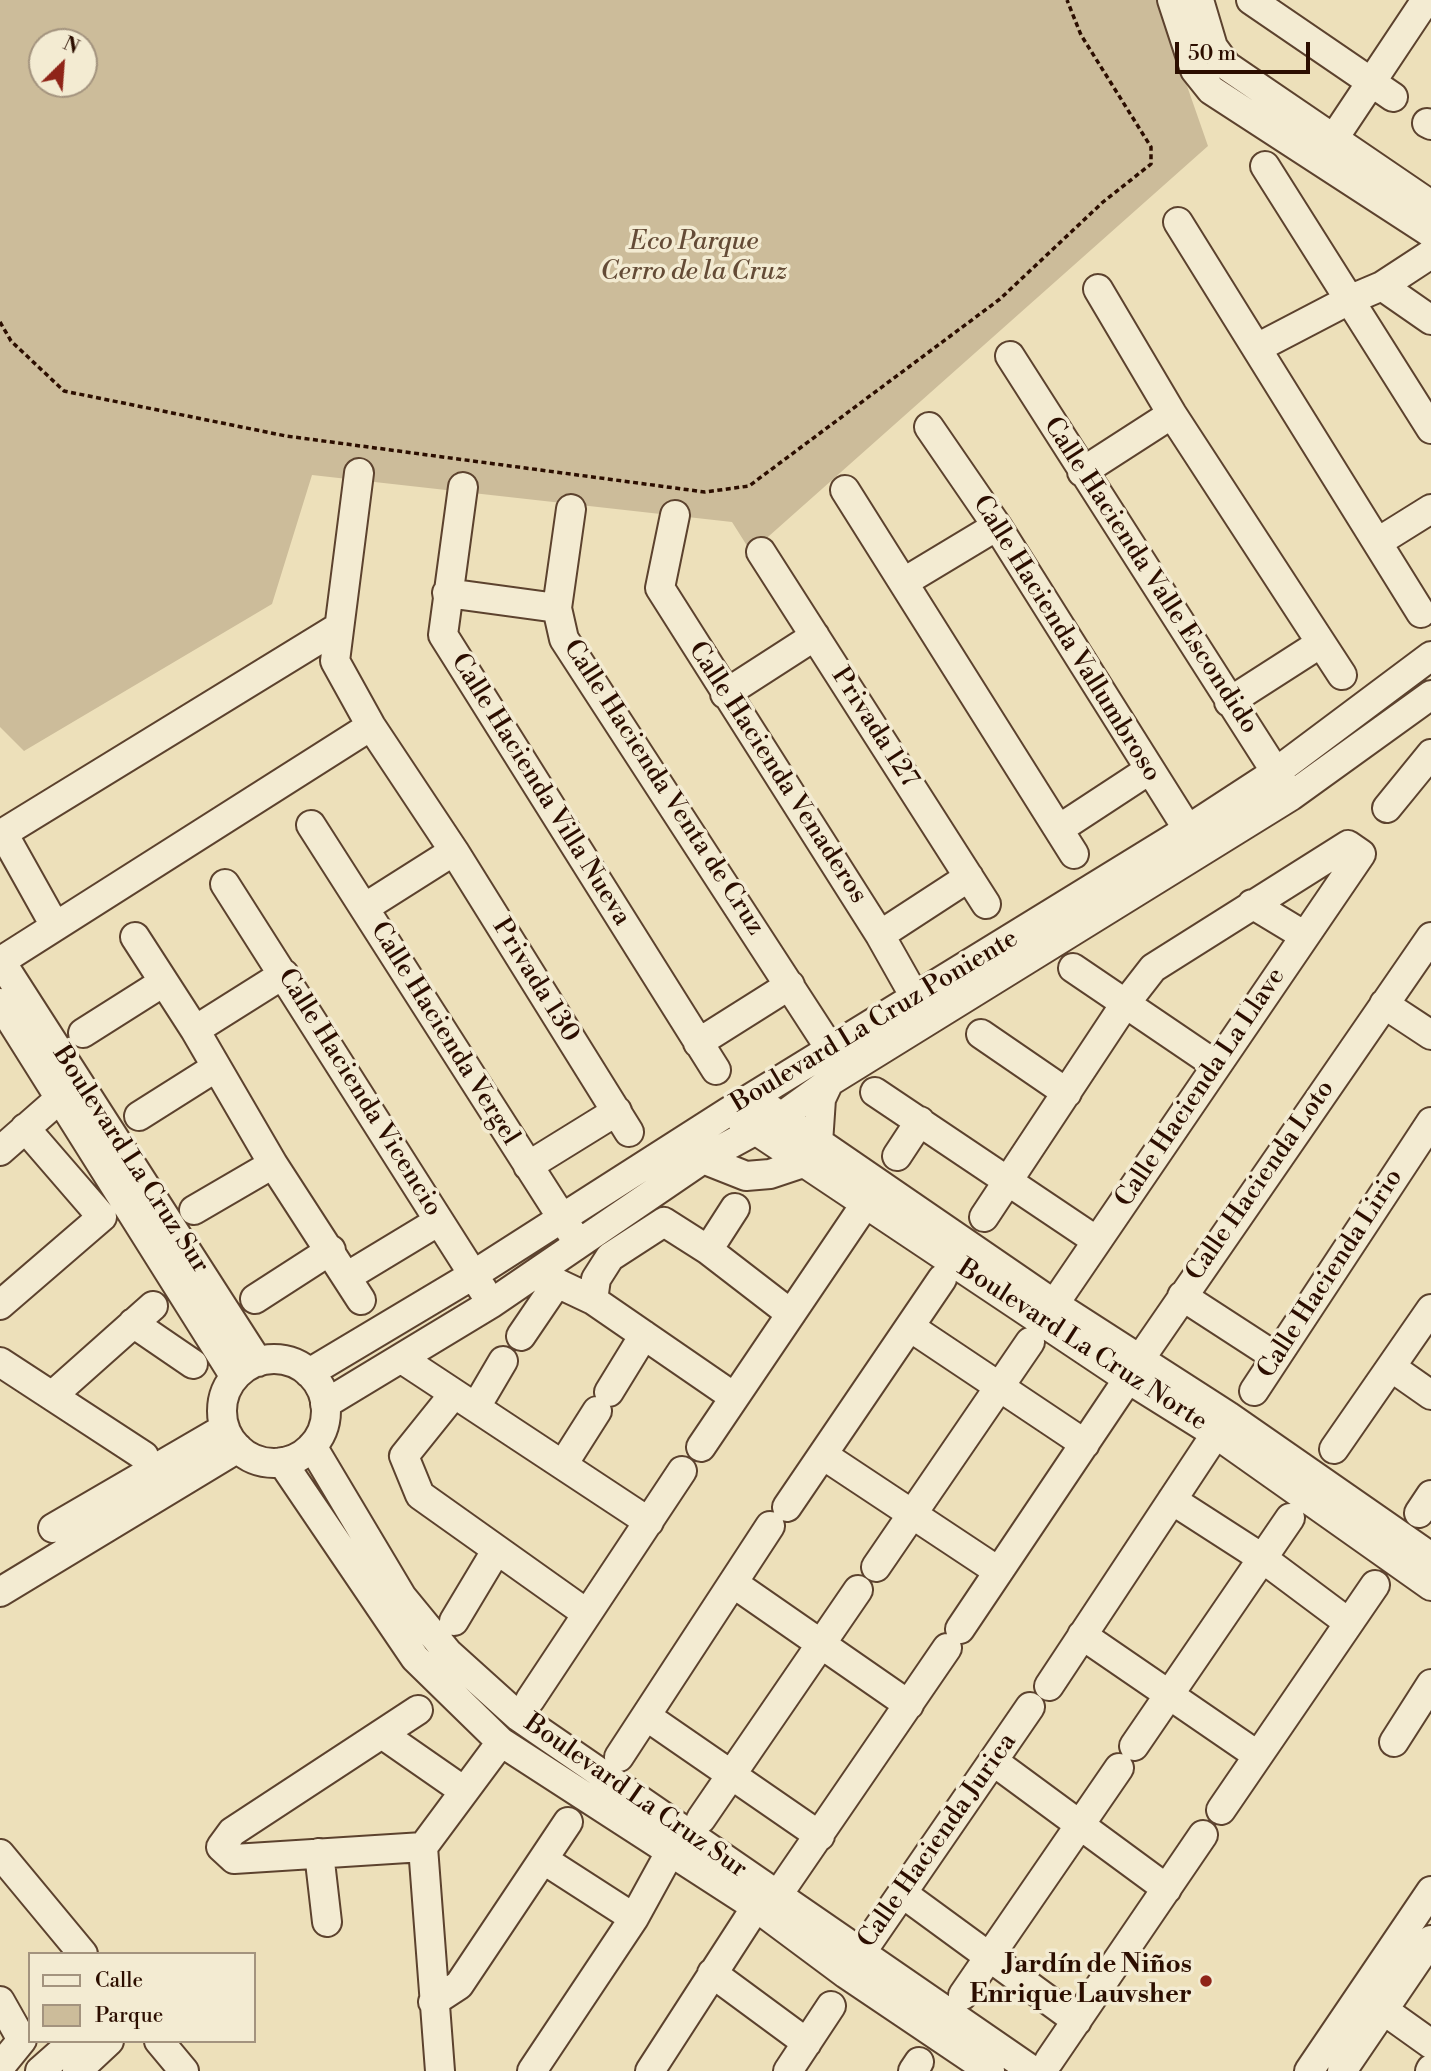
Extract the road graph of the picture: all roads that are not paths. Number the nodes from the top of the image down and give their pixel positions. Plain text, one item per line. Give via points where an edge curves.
1 (1172, 0) edge
2 (1199, 0) edge
3 (1251, 0) edge
4 (1426, 0) edge
5 (1382, 89) junction
6 (1326, 149) junction
7 (1265, 166) dead end
8 (1431, 205) edge
9 (1178, 222) dead end
10 (1431, 233) edge
11 (1431, 254) edge
12 (1382, 286) junction
13 (1098, 289) dead end
14 (1349, 300) junction
15 (1431, 320) edge
16 (1257, 348) junction
17 (1010, 356) dead end
18 (1172, 414) junction
19 (929, 427) dead end
20 (1431, 429) edge
21 (1082, 472) junction
22 (359, 473) dead end
23 (463, 487) dead end
24 (845, 490) dead end
25 (571, 509) dead end
26 (1431, 509) edge
27 (676, 515) dead end
28 (997, 526) junction
29 (1378, 542) junction
30 (761, 552) dead end
31 (904, 582) junction
32 (447, 593) junction
33 (557, 608) junction
34 (1422, 613) dead end
35 (339, 626) junction
36 (816, 636) junction
37 (1321, 643) junction
38 (1431, 656) edge
39 (1342, 675) dead end
40 (725, 694) junction
41 (1230, 702) junction
42 (1427, 703) edge
43 (371, 726) junction
44 (1431, 754) edge
45 (1149, 770) junction
46 (1276, 772) junction
47 (1291, 796) junction
48 (1387, 808) dead end
49 (311, 825) dead end
50 (1059, 829) junction
51 (1, 834) edge
52 (1194, 841) junction
53 (454, 851) junction
54 (1074, 854) dead end
55 (969, 877) junction
56 (225, 884) dead end
57 (986, 904) dead end
58 (1252, 904) junction
59 (364, 908) junction
60 (55, 926) junction
61 (880, 935) junction
62 (1305, 936) junction
63 (135, 937) dead end
64 (1431, 937) edge
65 (0, 960) edge
66 (1073, 968) dead end
67 (284, 974) junction
68 (162, 984) junction
69 (790, 985) junction
70 (916, 999) junction
71 (1125, 1004) junction
72 (1384, 1004) junction
73 (2, 1011) edge
74 (930, 1023) junction
75 (195, 1030) junction
76 (83, 1033) dead end
77 (981, 1034) dead end
78 (1431, 1035) edge
79 (698, 1043) junction
80 (831, 1050) junction
81 (1216, 1065) junction
82 (215, 1068) junction
83 (716, 1070) dead end
84 (829, 1082) junction
85 (70, 1090) junction
86 (874, 1092) dead end
87 (1068, 1093) junction
88 (740, 1105) junction
89 (139, 1116) dead end
90 (782, 1116) junction
91 (920, 1121) junction
92 (1431, 1122) edge
93 (25, 1128) junction
94 (757, 1131) junction
95 (0, 1151) edge
96 (811, 1153) junction
97 (897, 1156) dead end
98 (703, 1159) junction
99 (273, 1164) junction
100 (528, 1166) junction
101 (1007, 1182) junction
102 (866, 1203) junction
103 (734, 1208) dead end
104 (194, 1210) dead end
105 (562, 1217) junction
106 (984, 1217) dead end
107 (439, 1221) junction
108 (1097, 1241) junction
109 (578, 1243) junction
110 (331, 1250) junction
111 (708, 1251) junction
112 (473, 1275) junction
113 (942, 1279) dead end
114 (1182, 1296) junction
115 (256, 1299) dead end
116 (593, 1300) junction
117 (492, 1303) junction
118 (0, 1305) edge
119 (1431, 1308) edge
120 (791, 1314) junction
121 (1042, 1323) junction
122 (910, 1327) junction
123 (644, 1335) junction
124 (521, 1336) dead end
125 (1276, 1357) junction
126 (402, 1359) junction
127 (503, 1361) dead end
128 (0, 1362) edge
129 (193, 1364) dead end
130 (1391, 1367) junction
131 (247, 1369) junction
132 (1134, 1369) junction
133 (309, 1373) junction
134 (999, 1387) junction
135 (1254, 1391) dead end
136 (53, 1395) junction
137 (1431, 1395) edge
138 (734, 1397) junction
139 (465, 1401) junction
140 (325, 1404) junction
141 (1222, 1425) junction
142 (232, 1438) junction
143 (1085, 1444) junction
144 (312, 1446) junction
145 (701, 1447) dead end
146 (1334, 1450) dead end
147 (823, 1455) junction
148 (144, 1456) dead end
149 (282, 1462) junction
150 (564, 1463) junction
151 (682, 1471) dead end
152 (1172, 1500) junction
153 (911, 1514) junction
154 (1290, 1518) dead end
155 (649, 1522) junction
156 (52, 1528) dead end
157 (496, 1551) junction
158 (1431, 1557) edge
159 (1262, 1558) junction
160 (876, 1567) dead end
161 (998, 1571) junction
162 (733, 1583) junction
163 (1375, 1586) dead end
164 (1431, 1586) edge
165 (858, 1590) dead end
166 (0, 1592) edge
167 (586, 1613) junction
168 (454, 1621) dead end
169 (1349, 1623) junction
170 (1082, 1635) junction
171 (821, 1644) junction
172 (1431, 1684) edge
173 (1049, 1686) dead end
174 (1170, 1695) junction
175 (530, 1700) dead end
176 (908, 1705) junction
177 (1030, 1707) dead end
178 (418, 1710) dead end
179 (646, 1716) junction
180 (382, 1734) junction
181 (500, 1742) junction
182 (1394, 1742) dead end
183 (1257, 1755) junction
184 (619, 1757) dead end
185 (993, 1761) junction
186 (730, 1776) junction
187 (464, 1791) junction
188 (1221, 1810) dead end
189 (568, 1822) dead end
190 (1080, 1824) junction
191 (685, 1832) junction
192 (1203, 1835) dead end
193 (820, 1836) junction
194 (423, 1847) junction
195 (319, 1853) junction
196 (0, 1854) edge
197 (544, 1860) junction
198 (1167, 1889) junction
199 (1431, 1892) edge
200 (902, 1893) junction
201 (766, 1902) junction
202 (635, 1918) junction
203 (327, 1922) dead end
204 (1431, 1940) edge
205 (81, 1952) edge
206 (990, 1956) junction
207 (853, 1964) junction
208 (712, 1973) junction
209 (963, 1995) dead end
210 (0, 2001) edge
211 (1372, 2001) junction
212 (433, 2002) junction
213 (831, 2006) dead end
214 (1077, 2021) junction
215 (72, 2043) edge
216 (107, 2043) edge
217 (161, 2043) edge
218 (807, 2043) junction
219 (1431, 2044) edge
220 (1041, 2066) edge
221 (0, 2067) edge
222 (40, 2071) edge
223 (77, 2071) edge
224 (184, 2071) edge
225 (440, 2071) edge
226 (532, 2071) edge
227 (650, 2071) edge
228 (789, 2071) edge
229 (990, 2071) edge
230 (1309, 2071) edge
231 (1342, 2071) edge

1 - 6 street via 1195,70 1211,90
2 - 6 street via 1213,47 1227,66
3 - 5 street
4 - 5 street
5 - 6 street
6 - 8 street
6 - 10 street
7 - 14 street
9 - 16 street
11 - 12 street
12 - 14 street
12 - 15 street
13 - 18 street
14 - 16 street
14 - 20 street
16 - 29 street
17 - 21 street, Calle Hacienda Valle Escondido
18 - 21 street
18 - 37 street
19 - 28 street, Calle Hacienda Vallumbroso
21 - 41 street, Calle Hacienda Valle Escondido
22 - 35 street
23 - 32 street, Calle Hacienda Villa Nueva
24 - 31 street
25 - 33 street, Calle Hacienda Venta de Cruz
26 - 29 street
27 - 40 street, Calle Hacienda Venaderos via 660,589
28 - 31 street
28 - 45 street, Calle Hacienda Vallumbroso
29 - 34 street
30 - 36 street, Privada 127
31 - 50 street
32 - 33 street
32 - 79 street, Calle Hacienda Villa Nueva via 443,635
33 - 69 street, Calle Hacienda Venta de Cruz via 564,639
35 - 43 street via 335,661
35 - 51 street
36 - 40 street
36 - 55 street, Privada 127
37 - 39 street
37 - 41 street
38 - 46 street, Boulevard La Cruz Poniente
40 - 61 street, Calle Hacienda Venaderos
41 - 46 street, Calle Hacienda Valle Escondido
42 - 47 street, Boulevard La Cruz Poniente
43 - 53 street
43 - 60 street
44 - 48 street
45 - 50 street
45 - 52 street, Calle Hacienda Vallumbroso
46 - 47 street, Calle Hacienda Valle Escondido
46 - 52 street, Boulevard La Cruz Poniente
47 - 52 street, Boulevard La Cruz Poniente
49 - 59 street, Calle Hacienda Vergel
50 - 54 street
51 - 60 street
52 - 70 street, Boulevard La Cruz Poniente
52 - 74 street, Boulevard La Cruz Poniente
53 - 59 street
53 - 100 street, Privada 130 via 623,1122
55 - 57 street, Privada 127
55 - 61 street
56 - 67 street, Calle Hacienda Vicencio
58 - 62 street
58 - 62 street, Calle Hacienda La Llave via 1348,845 1361,854
58 - 71 street via 1153,968
59 - 100 street, Calle Hacienda Vergel
60 - 65 street
61 - 70 street, Calle Hacienda Venaderos
62 - 81 street, Calle Hacienda La Llave
63 - 68 street
64 - 72 street, Calle Hacienda Loto
65 - 85 street, Boulevard La Cruz Sur
66 - 71 street
67 - 75 street
67 - 107 street, Calle Hacienda Vicencio
68 - 75 street
68 - 76 street
69 - 79 street
69 - 80 street, Calle Hacienda Venta de Cruz
70 - 74 street, Calle Hacienda Venaderos
70 - 80 street, Boulevard La Cruz Poniente
71 - 81 street
71 - 87 street
72 - 78 street
72 - 114 street, Calle Hacienda Loto
73 - 85 street, Boulevard La Cruz Sur
74 - 84 street, Boulevard La Cruz Poniente
75 - 82 street
77 - 87 street
79 - 83 street, Calle Hacienda Villa Nueva
80 - 88 street, Boulevard La Cruz Poniente
81 - 108 street, Calle Hacienda La Llave
82 - 89 street
82 - 99 street
84 - 90 street, Boulevard La Cruz Poniente
84 - 96 street via 821,1099
85 - 93 street
85 - 131 street, Boulevard La Cruz Sur
86 - 91 street
87 - 101 street
88 - 90 street, Boulevard La Cruz Norte
88 - 94 street, Boulevard La Cruz Norte
88 - 105 street, Boulevard La Cruz Poniente
90 - 94 street, Boulevard La Cruz Poniente
90 - 96 street, Boulevard La Cruz Norte
91 - 97 street
91 - 101 street
92 - 125 street, Calle Hacienda Lirio
93 - 95 street
93 - 118 street via 102,1217
94 - 96 street, Boulevard La Cruz Norte
94 - 98 street, Boulevard La Cruz Poniente
96 - 98 street via 770,1174 746,1176
96 - 102 street, Boulevard La Cruz Norte
96 - 121 street, Boulevard La Cruz Norte
98 - 109 street, Boulevard La Cruz Poniente
99 - 104 street
99 - 110 street
100 - 105 street, Calle Hacienda Vergel
101 - 106 street
101 - 108 street
102 - 120 street
102 - 121 street, Boulevard La Cruz Norte
103 - 111 street
105 - 109 street, Calle Hacienda Vergel
105 - 112 street, Boulevard La Cruz Poniente
107 - 110 street via 355,1288
107 - 112 street, Calle Hacienda Vicencio
108 - 121 street, Calle Hacienda La Llave
109 - 117 street, Boulevard La Cruz Poniente
110 - 115 street
111 - 116 street via 664,1222 610,1257 596,1279
111 - 120 street
112 - 117 street, Calle Hacienda Vicencio
112 - 133 street, Boulevard La Cruz Poniente
113 - 122 street
114 - 125 street
114 - 132 street, Calle Hacienda Loto
116 - 123 street
116 - 124 street via 557,1283
117 - 126 street, Boulevard La Cruz Poniente
119 - 130 street
120 - 138 street
121 - 132 street, Boulevard La Cruz Norte
121 - 134 street, Calle Hacienda La Llave
122 - 134 street
122 - 147 street
123 - 138 street
123 - 150 street
125 - 135 street, Calle Hacienda Lirio
126 - 139 street
126 - 140 street, Boulevard La Cruz Poniente
127 - 139 street
128 - 136 street
129 - 136 street via 143,1314
130 - 137 street
130 - 146 street
131 - 133 street via 290,1362
131 - 142 street via 222,1404
132 - 141 street, Boulevard La Cruz Norte
132 - 143 street, Calle Hacienda Loto
133 - 140 street
134 - 143 street
134 - 153 street, Calle Hacienda La Llave
136 - 148 street
138 - 145 street
139 - 150 street
139 - 157 street via 404,1456 420,1495
140 - 144 street via 324,1426
141 - 152 street
141 - 158 street, Boulevard La Cruz Norte
141 - 164 street, Boulevard La Cruz Norte
142 - 149 street via 259,1460
142 - 156 street
142 - 166 street
143 - 161 street, Calle Hacienda Loto
144 - 149 street
144 - 191 street, Boulevard La Cruz Sur via 402,1597 448,1653 519,1717
147 - 153 street
147 - 162 street
149 - 181 street, Boulevard La Cruz Sur via 415,1658
150 - 155 street
151 - 155 street
152 - 159 street
152 - 170 street
153 - 160 street, Calle Hacienda La Llave
153 - 161 street
154 - 159 street
155 - 167 street
157 - 167 street
157 - 168 street
159 - 169 street
159 - 174 street
161 - 176 street, Calle Hacienda Loto
162 - 171 street
162 - 179 street
163 - 169 street
165 - 171 street
167 - 175 street
169 - 183 street
170 - 173 street
170 - 174 street
171 - 176 street
171 - 186 street
172 - 182 street
174 - 183 street
174 - 190 street
176 - 193 street, Calle Hacienda Loto
177 - 185 street, Calle Hacienda Jurica
178 - 180 street
179 - 184 street
179 - 186 street
180 - 187 street
180 - 195 street via 232,1832 221,1847 234,1859
181 - 187 street
181 - 191 street, Boulevard La Cruz Sur
183 - 188 street
185 - 190 street
185 - 200 street, Calle Hacienda Jurica
186 - 191 street
186 - 193 street
187 - 194 street
189 - 197 street
190 - 198 street
190 - 206 street
191 - 201 street, Boulevard La Cruz Sur
191 - 202 street
192 - 198 street
193 - 201 street, Calle Hacienda Loto
194 - 195 street
194 - 212 street
195 - 203 street
196 - 205 street
197 - 202 street
197 - 212 street via 459,1985
198 - 214 street
199 - 211 street
200 - 206 street
200 - 207 street, Calle Hacienda Jurica
201 - 207 street, Boulevard La Cruz Sur
201 - 208 street, Calle Hacienda Loto
202 - 226 street
204 - 211 street
206 - 209 street
206 - 214 street
207 - 220 street, Boulevard La Cruz Sur
207 - 229 street, Boulevard La Cruz Sur
208 - 218 street
208 - 227 street, Calle Hacienda Loto
210 - 221 street via 23,2040
211 - 219 street
211 - 230 street
211 - 231 street
212 - 225 street
213 - 218 street
214 - 220 street
215 - 222 street
216 - 223 street
217 - 224 street
218 - 228 street

